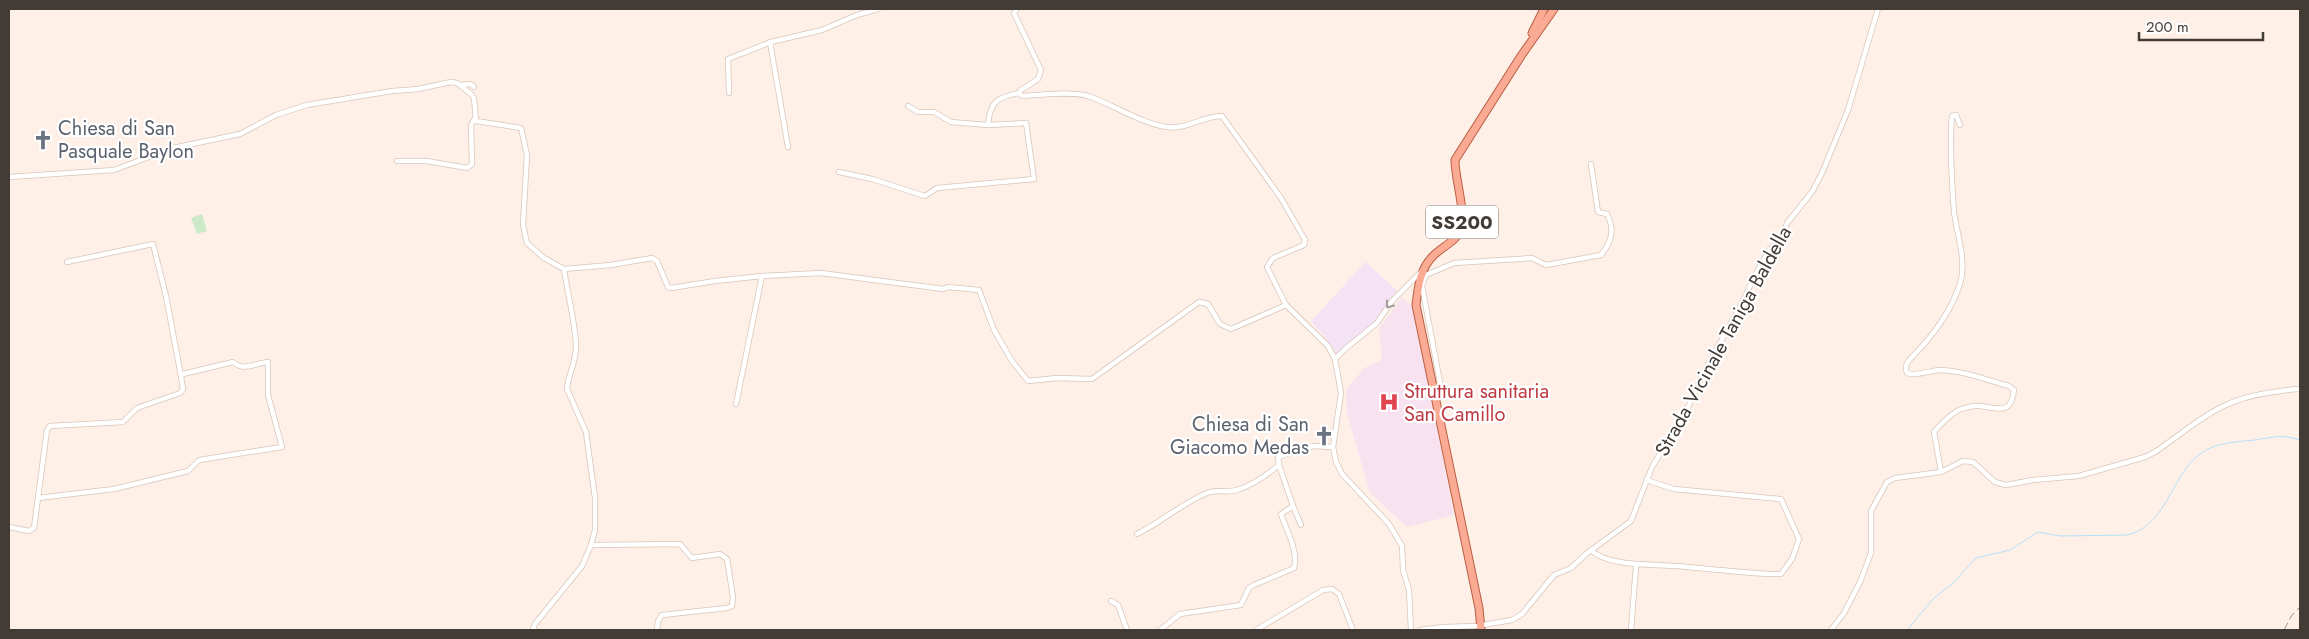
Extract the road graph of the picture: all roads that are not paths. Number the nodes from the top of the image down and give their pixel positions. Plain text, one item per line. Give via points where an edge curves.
1 (878, 9) edge
2 (1017, 9) edge
3 (1544, 9) edge
4 (1554, 9) edge
5 (1878, 9) edge
6 (770, 42) junction
7 (1521, 56) junction
8 (460, 85) junction
9 (474, 87) dead end
10 (729, 93) dead end
11 (1020, 93) junction
12 (908, 106) dead end
13 (475, 118) junction
14 (988, 125) junction
15 (1960, 125) dead end
16 (788, 147) dead end
17 (397, 161) dead end
18 (1591, 164) dead end
19 (840, 172) dead end
20 (9, 177) edge
21 (67, 262) dead end
22 (564, 269) junction
23 (1423, 270) junction
24 (762, 276) junction
25 (1286, 305) junction
26 (1335, 359) junction
27 (181, 376) junction
28 (2300, 389) edge
29 (1434, 390) junction
30 (736, 404) dead end
31 (1332, 447) junction
32 (1279, 465) junction
33 (1941, 472) junction
34 (1646, 480) junction
35 (38, 498) junction
36 (1294, 506) junction
37 (1301, 525) dead end
38 (9, 527) edge
39 (1137, 534) dead end
40 (591, 545) junction
41 (1591, 550) junction
42 (1636, 566) junction
43 (1111, 602) dead end
44 (1480, 615) junction
45 (1496, 624) junction
46 (1483, 629) edge
47 (535, 630) edge
48 (657, 630) edge
49 (1127, 630) edge
50 (1160, 630) edge
51 (1256, 630) edge
52 (1353, 630) edge
53 (1411, 630) edge
54 (1420, 630) edge
55 (1631, 630) edge
56 (1831, 630) edge

1 - 6 street via 822,30
2 - 11 street via 1014,13 1040,70 1038,79
3 - 7 main road
4 - 7 main road, SS200
5 - 34 street, Strada Vicinale Taniga Baldella via 1848,110 1822,173 1812,192 1787,223 1782,237 1769,250 1686,412
6 - 10 street via 728,59
6 - 16 street
7 - 23 main road, SS200 via 1455,160 1463,216 1458,236 1433,256
8 - 9 street via 472,84
8 - 13 street via 474,98
8 - 20 street via 451,82 306,105 276,115 240,134 173,148 114,170
11 - 14 street via 1005,96 993,104
11 - 25 street via 1022,96 1086,96 1144,121 1167,127 1187,126 1222,116 1281,198 1305,240 1304,245 1273,258 1267,267
12 - 14 street via 918,112 934,112 951,122
13 - 17 street via 471,125 472,164 467,168 428,161
13 - 22 street via 481,122 521,128 527,155 523,225 528,243 544,258
14 - 19 street via 1026,124 1034,179 937,188 925,196
15 - 33 street via 1954,115 1954,211 1962,272 1960,284 1928,341 1905,369 1906,373 1913,375 1924,371 1955,371 2014,390 2013,399 2006,408 1978,406 1959,410 1934,432
18 - 29 street via 1598,212 1607,214 1611,222 1611,242 1601,255 1546,265 1532,258 1454,263 1426,275 1422,286 1441,388
21 - 27 street via 154,244
22 - 24 street via 652,258 657,261 671,288
22 - 40 street via 576,346 567,389 586,432 595,498 595,530
23 -> 26 street via 1392,301 1377,323
23 - 29 main road, SS200 via 1416,305
24 - 25 street via 821,273 979,290 994,330 1028,381 1092,379 1199,302 1208,304 1220,324 1231,330
24 - 30 street
25 - 26 street via 1328,346
26 - 31 street via 1341,392
27 - 35 street via 183,390 180,393 137,408 123,422 50,426
27 - 35 street via 233,362 243,368 268,362 268,395 282,446 199,460 188,471 114,489
28 - 33 street via 2236,399 2218,407 2155,452 2079,476 2006,485 1995,482 1973,462 1963,461
29 - 44 main road, SS200
31 - 32 street via 1313,446 1286,454 1278,457
31 - 53 street via 1342,474 1389,524 1402,546
32 - 36 street
32 - 39 street via 1235,491 1208,493 1188,502
33 - 56 street via 1887,482 1871,511 1871,553 1844,613
34 - 41 street, Strada Vicinale Taniga Baldella via 1631,522
34 - 42 street, Strada Vicinale Taniga Baldella via 1674,489 1781,499 1799,539 1792,559 1781,574
35 - 38 street via 34,528 29,531
36 - 37 street
36 - 50 street via 1281,514 1294,553 1294,568 1254,585 1241,605 1180,614
40 - 47 street via 582,566 535,624
40 - 48 street via 680,544 692,558 720,554 727,559 734,597 732,606 662,615
41 - 42 street, Strada Vicinale Taniga Baldella
41 - 45 street, Strada Vicinale Taniga Baldella via 1570,568 1554,575 1522,614
42 - 55 street
43 - 49 street via 1118,605
44 - 45 street via 1484,622
44 - 46 main road, SS200
45 - 46 street, Strada Vicinale Taniga Baldella
46 - 54 street, Strada Vicinale Taniga Baldella via 1443,626
51 - 52 street via 1323,590 1332,589 1339,594

